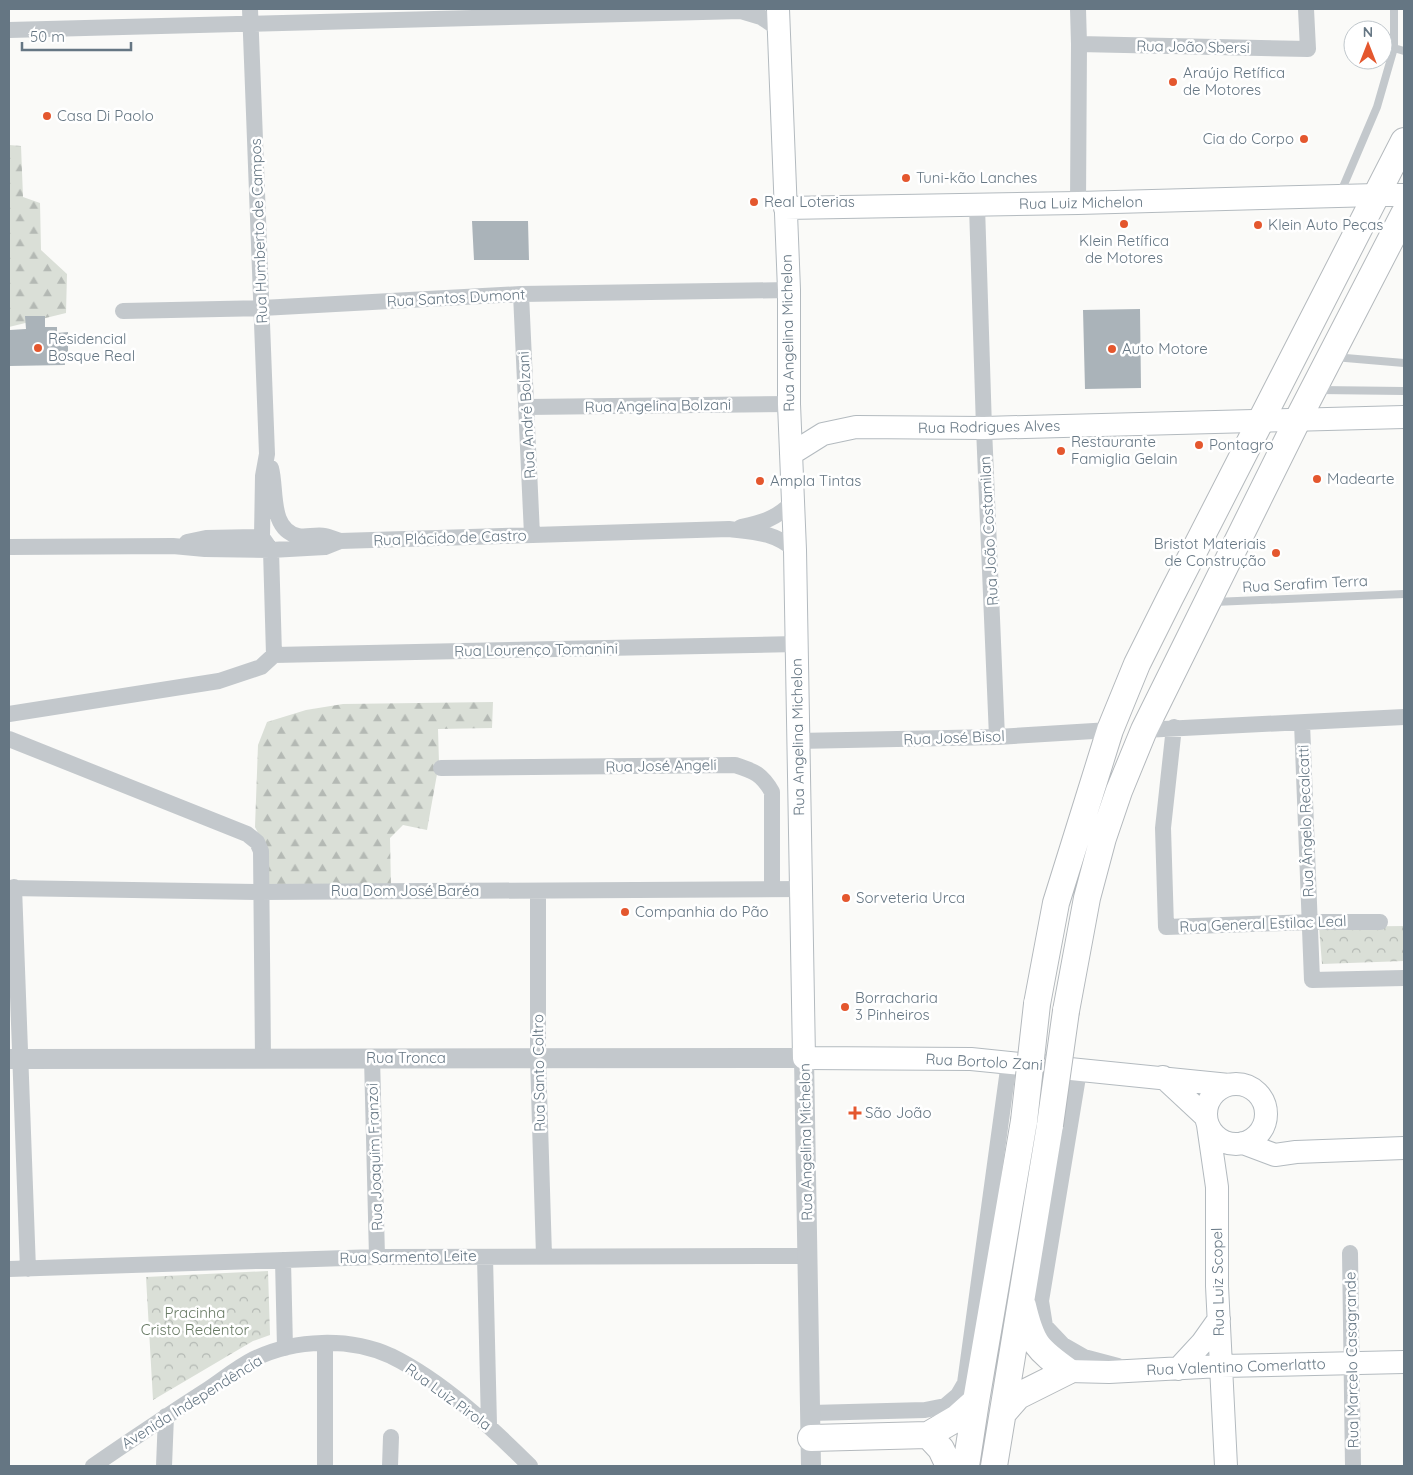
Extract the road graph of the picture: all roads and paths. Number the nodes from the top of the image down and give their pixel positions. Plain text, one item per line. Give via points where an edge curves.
1 (1078, 9) edge
2 (1306, 9) edge
3 (1394, 9) edge
4 (745, 10) edge
5 (250, 16) edge
6 (778, 19) edge
7 (9, 30) edge
8 (1079, 44) junction
9 (1394, 48) junction
10 (1404, 51) edge
11 (1404, 141) edge
12 (1377, 195) junction
13 (1404, 195) edge
14 (1339, 196) junction
15 (1078, 204) junction
16 (977, 206) junction
17 (785, 208) junction
18 (1404, 214) edge
19 (789, 290) junction
20 (521, 294) junction
21 (262, 308) junction
22 (123, 311) dead end
23 (1330, 357) junction
24 (1404, 363) edge
25 (1312, 390) junction
26 (1404, 391) edge
27 (789, 404) junction
28 (526, 407) junction
29 (1404, 416) edge
30 (1298, 419) junction
31 (1261, 420) junction
32 (984, 428) junction
33 (268, 454) junction
34 (791, 454) junction
35 (792, 503) junction
36 (729, 529) junction
37 (532, 535) junction
38 (340, 541) junction
39 (267, 544) junction
40 (9, 547) edge
41 (795, 550) junction
42 (1404, 594) edge
43 (1208, 603) junction
44 (797, 644) junction
45 (274, 655) junction
46 (9, 714) edge
47 (1404, 718) edge
48 (1302, 722) junction
49 (1174, 727) junction
50 (1110, 730) junction
51 (1144, 730) junction
52 (997, 737) junction
53 (9, 739) edge
54 (797, 741) junction
55 (441, 768) dead end
56 (11, 888) edge
57 (772, 889) junction
58 (802, 889) junction
59 (538, 890) junction
60 (261, 892) junction
61 (1310, 922) junction
62 (1380, 922) dead end
63 (1404, 978) edge
64 (263, 1058) junction
65 (372, 1058) junction
66 (538, 1058) junction
67 (804, 1058) junction
68 (14, 1059) edge
69 (1009, 1062) junction
70 (1079, 1071) junction
71 (1163, 1077) junction
72 (1229, 1085) junction
73 (1266, 1119) junction
74 (1207, 1121) junction
75 (1239, 1143) junction
76 (1404, 1148) edge
77 (1296, 1152) junction
78 (1217, 1187) junction
79 (1350, 1253) dead end
80 (377, 1256) junction
81 (485, 1256) junction
82 (544, 1256) junction
83 (808, 1256) junction
84 (283, 1260) junction
85 (9, 1269) edge
86 (28, 1269) junction
87 (1022, 1299) junction
88 (1219, 1319) junction
89 (325, 1343) junction
90 (285, 1348) junction
91 (1404, 1362) edge
92 (1352, 1364) junction
93 (1221, 1366) junction
94 (1178, 1368) junction
95 (1068, 1371) junction
96 (1138, 1371) junction
97 (976, 1402) junction
98 (1004, 1412) junction
99 (166, 1416) junction
100 (488, 1425) junction
101 (811, 1426) junction
102 (928, 1435) junction
103 (391, 1436) dead end
104 (93, 1466) edge
105 (164, 1466) edge
106 (325, 1466) edge
107 (390, 1466) edge
108 (530, 1466) edge
109 (812, 1466) edge
110 (949, 1466) edge
111 (966, 1466) edge
112 (994, 1466) edge
113 (1226, 1466) edge
114 (1353, 1466) edge

1 - 8 street
2 - 8 street, Rua João Sbersi via 1308,50
3 - 9 lane
4 - 5 street
4 - 6 street
5 - 7 street
5 - 21 street, Rua Humberto de Campos
6 - 17 main road, Rua Angelina Michelon
8 - 15 street
9 - 10 lane
9 - 14 lane via 1377,107
11 - 12 highway
12 - 13 main road, Rua Luiz Michelon
12 - 14 main road, Rua Luiz Michelon
12 - 31 highway
14 - 15 main road, Rua Luiz Michelon
15 - 16 main road, Rua Luiz Michelon
16 - 17 main road, Rua Luiz Michelon
16 - 32 street, Rua João Costamilan
17 - 19 main road, Rua Angelina Michelon
18 - 23 highway
19 - 20 street, Rua Santos Dumont
19 - 27 main road, Rua Angelina Michelon
20 - 21 street, Rua Santos Dumont
20 - 28 street, Rua André Bolzani
21 - 22 street, Rua Santos Dumont
21 - 33 street, Rua Humberto de Campos
23 - 24 lane
23 - 25 highway
25 - 26 lane
25 - 30 highway
27 - 28 street, Rua Angelina Bolzani
27 - 34 main road, Rua Angelina Michelon
28 - 37 street, Rua André Bolzani
29 - 30 main road, Rua Rodrigues Alves
30 - 31 main road, Rua Rodrigues Alves
30 - 43 highway
31 - 32 main road, Rua Rodrigues Alves
31 - 50 highway via 1137,664
32 - 34 main road, Rua Rodrigues Alves via 856,427 823,434
32 - 52 street, Rua João Costamilan
33 - 38 street, Rua Humberto de Campos via 277,517 282,526 299,536 325,536
33 - 39 street, Rua Humberto de Campos via 264,476
34 - 35 main road, Rua Angelina Michelon
35 - 36 street, Rua Plácido de Castro via 780,514 763,522
35 - 41 main road, Rua Angelina Michelon
36 - 37 street, Rua Plácido de Castro
36 - 41 street, Rua Plácido de Castro via 767,534
37 - 38 street, Rua Plácido de Castro
38 - 39 street, Rua Plácido de Castro via 325,547
39 - 40 street, Rua Plácido de Castro via 206,549 173,546
39 - 45 street, Rua Humberto de Campos
41 - 44 main road, Rua Angelina Michelon
42 - 43 lane, Rua Serafim Terra
43 - 51 highway
44 - 45 street, Rua Lourenço Tomanini
44 - 54 main road, Rua Angelina Michelon
45 - 46 street via 260,667 219,681
47 - 48 street
48 - 49 street
48 - 61 street, Rua Ângelo Recalcatti
49 - 51 street
49 - 61 street, Rua General Estilac Leal via 1163,828 1166,927
50 - 52 street, Rua José Bisol
50 - 97 highway, bridge via 1056,903 1037,1004 1024,1121
51 - 87 highway, bridge via 1118,791 1087,898 1066,1011
52 - 54 street, Rua José Bisol
53 - 60 street via 247,834 257,842 261,851
54 - 58 main road, Rua Angelina Michelon
55 - 57 street, Rua José Angeli via 735,765 751,770 765,780 772,792
56 - 60 street, Rua Dom José Baréa
56 - 68 street
57 - 58 street, Rua Dom José Baréa
57 - 59 street, Rua Dom José Baréa
58 - 67 main road, Rua Angelina Michelon
59 - 60 street, Rua Dom José Baréa
59 - 66 street, Rua Santo Coltro
60 - 64 street
61 - 62 street, Rua General Estilac Leal
61 - 63 street, Rua Ângelo Recalcatti via 1312,980
64 - 65 street, Rua Tronca
64 - 68 street, Rua Tronca
65 - 66 street, Rua Tronca
65 - 80 street, Rua Joaquim Franzoi
66 - 67 street, Rua Tronca
66 - 82 street, Rua Santo Coltro
67 - 69 main road, Rua Bortolo Zani
67 - 83 street, Rua Angelina Michelon
68 - 86 street
69 - 70 main road, Rua Bortolo Zani
69 - 101 street via 962,1389 945,1406
70 - 71 main road, Rua Bortolo Zani
70 - 96 street via 1041,1302 1042,1313 1045,1326 1063,1346 1084,1357
71 - 72 main road, Rua Bortolo Zani
71 - 74 main road
72 - 73 main road via 1237,1084 1253,1090 1264,1102
72 - 74 main road via 1209,1100
73 - 75 main road via 1258,1134
73 - 77 main road via 1276,1136
74 - 75 main road via 1219,1138
74 - 78 main road, Rua Luiz Scopel
75 - 77 main road via 1275,1155
75 - 78 main road, Rua Luiz Scopel
76 - 77 main road
78 - 88 main road, Rua Luiz Scopel
79 - 92 street, Rua Marcelo Casagrande
80 - 81 street, Rua Sarmento Leite
80 - 84 street, Rua Sarmento Leite
81 - 82 street, Rua Sarmento Leite
81 - 100 street
82 - 83 street, Rua Sarmento Leite
83 - 101 street, Rua Angelina Michelon
84 - 86 street, Rua Sarmento Leite
84 - 90 street
85 - 86 street, Rua Sarmento Leite
87 - 95 highway via 1029,1329 1039,1349
87 - 98 highway
88 - 93 main road, Rua Luiz Scopel
88 - 94 main road
89 - 90 street, Avenida Independência
89 - 100 street, Rua Luiz Pirola via 358,1346 389,1356 421,1373
89 - 106 street
90 - 99 street, Avenida Independência via 254,1359
91 - 92 main road, Rua Valentino Comerlatto
92 - 93 main road, Rua Valentino Comerlatto
92 - 114 street, Rua Marcelo Casagrande
93 - 94 main road, Rua Valentino Comerlatto
93 - 113 main road, Rua Luiz Scopel
94 - 96 main road, Rua Valentino Comerlatto
95 - 96 main road, Rua Valentino Comerlatto
95 - 98 highway via 1018,1396
97 - 102 highway
97 - 111 highway
98 - 112 highway
99 - 104 street, Avenida Independência
99 - 105 street
100 - 108 street, Rua Luiz Pirola
101 - 102 highway
101 - 109 street, Rua Angelina Michelon
102 - 110 highway via 941,1449
103 - 107 street

